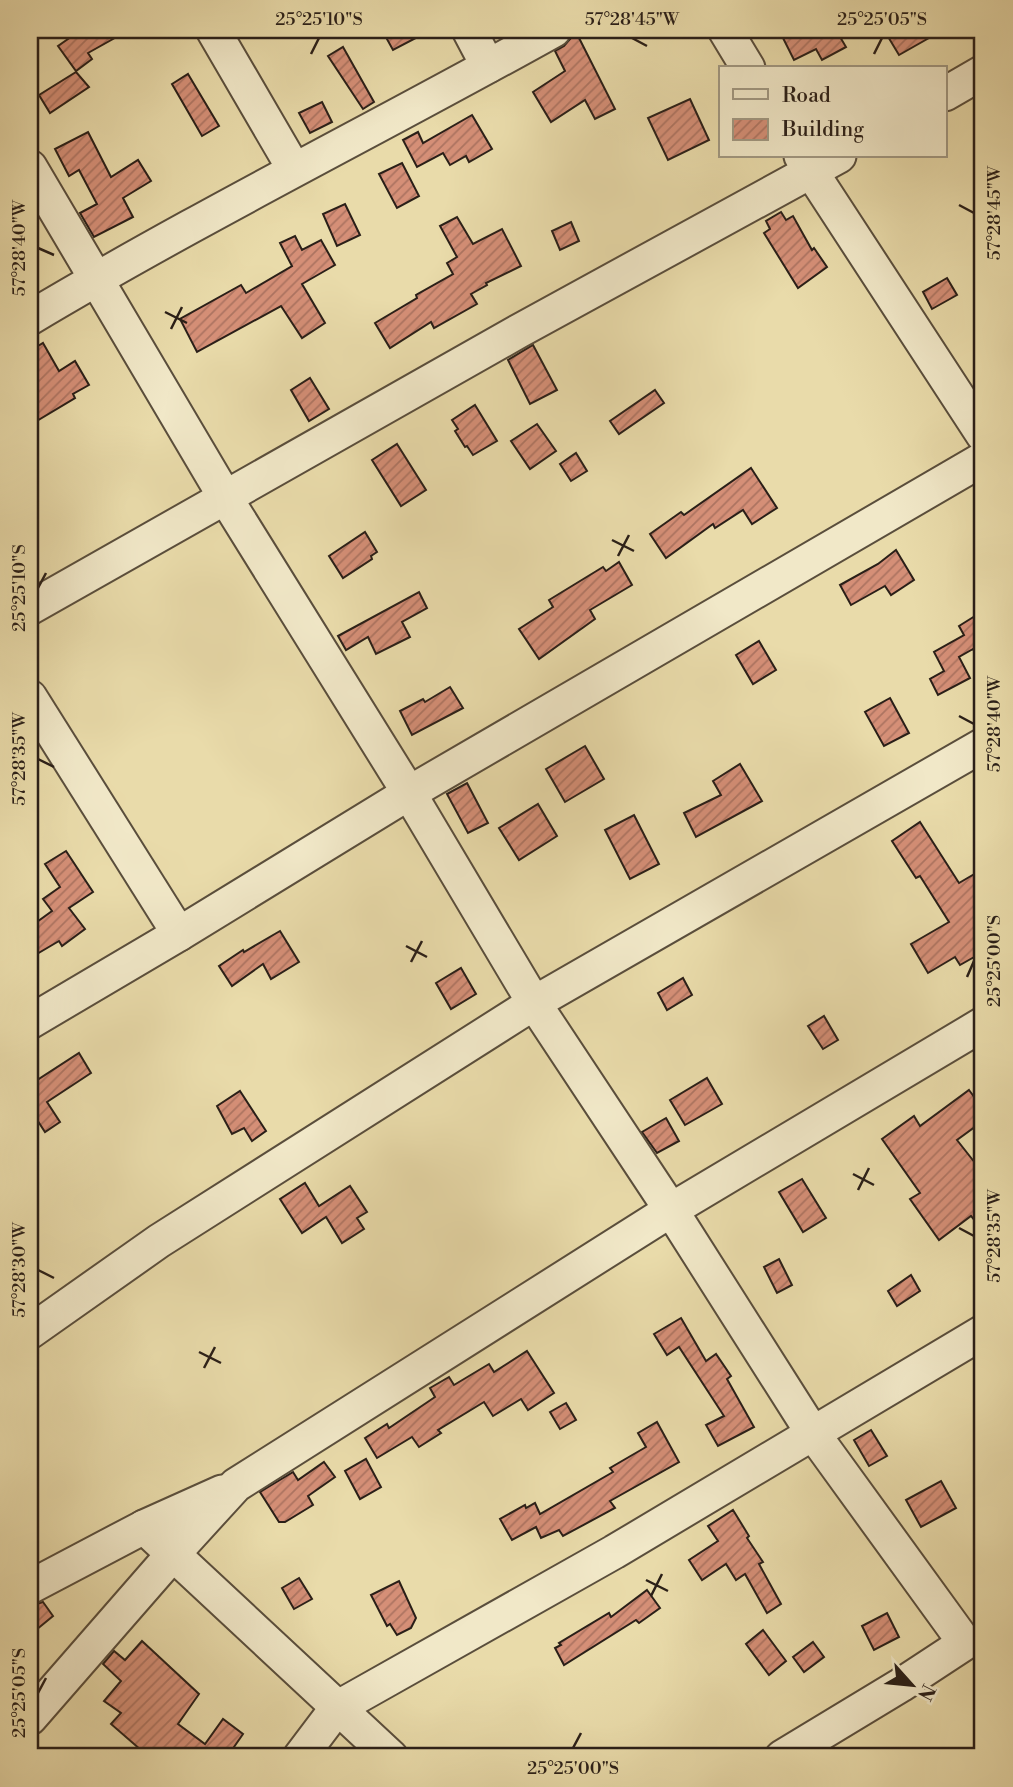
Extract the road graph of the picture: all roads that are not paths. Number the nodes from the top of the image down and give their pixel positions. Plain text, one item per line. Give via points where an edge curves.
1 (213, 30) edge
2 (469, 30) edge
3 (554, 30) edge
4 (725, 30) edge
5 (488, 66) junction
6 (747, 66) edge
7 (983, 72) edge
8 (946, 93) edge
9 (817, 161) edge
10 (30, 167) edge
11 (293, 169) junction
12 (96, 279) junction
13 (30, 318) edge
14 (983, 435) edge
15 (983, 459) edge
16 (226, 497) junction
17 (30, 608) edge
18 (30, 697) edge
19 (983, 745) edge
20 (409, 793) junction
21 (179, 934) junction
22 (534, 1003) junction
23 (30, 1022) edge
24 (983, 1024) edge
25 (671, 1210) junction
26 (30, 1332) edge
27 (983, 1332) edge
28 (812, 1432) junction
29 (236, 1485) junction
30 (144, 1527) junction
31 (173, 1554) junction
32 (30, 1587) edge
33 (974, 1637) edge
34 (337, 1708) junction
35 (30, 1718) edge
36 (300, 1757) edge
37 (391, 1757) edge
38 (782, 1757) edge

1 - 11 street
2 - 5 street
3 - 5 street
4 - 6 street
5 - 11 street
7 - 8 street
9 - 14 street
9 - 16 street
10 - 12 street
11 - 12 street
12 - 13 street
12 - 16 street
15 - 20 street
16 - 17 street
16 - 20 street
18 - 21 street
19 - 22 street
20 - 21 street
20 - 22 street
21 - 23 street
22 - 25 street
22 - 26 street via 159,1241
24 - 25 street
25 - 28 street
25 - 29 street
27 - 28 street
28 - 33 street
28 - 34 street via 614,1552
29 - 30 street
29 - 31 street
30 - 31 street
30 - 32 street
31 - 34 street
31 - 35 street
33 - 38 street
34 - 36 street
34 - 37 street

